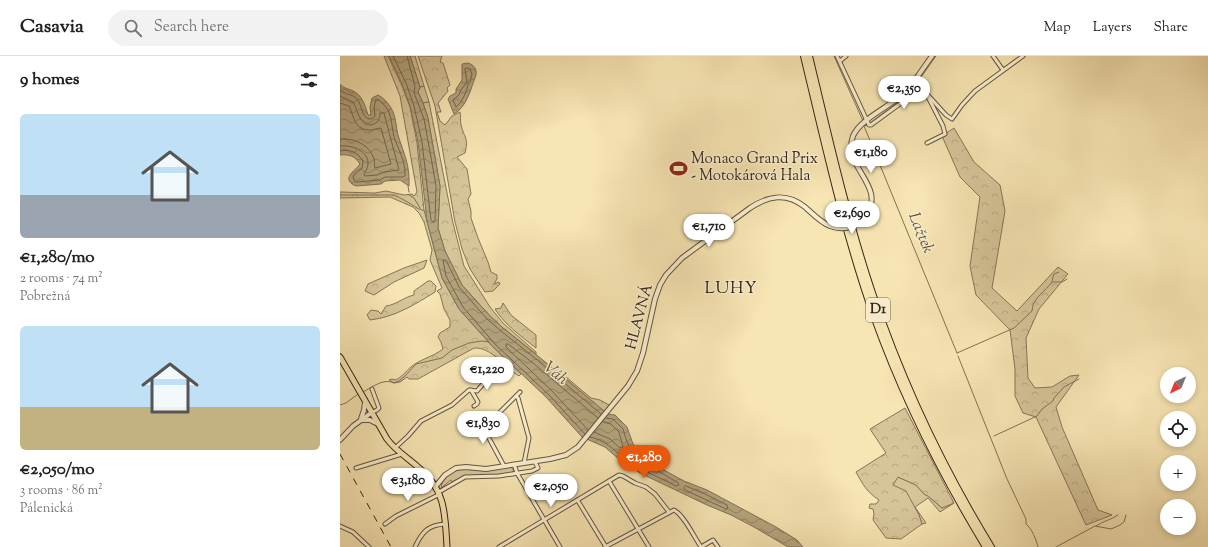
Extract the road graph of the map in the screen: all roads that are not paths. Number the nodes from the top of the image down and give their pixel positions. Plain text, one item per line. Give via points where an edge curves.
1 (804, 56) edge
2 (809, 56) edge
3 (837, 56) edge
4 (846, 56) edge
5 (932, 56) edge
6 (993, 56) edge
7 (1023, 56) edge
8 (840, 61) junction
9 (1003, 70) junction
10 (919, 79) junction
11 (923, 87) junction
12 (925, 92) junction
13 (866, 123) junction
14 (927, 143) dead end
15 (340, 357) edge
16 (495, 370) dead end
17 (372, 389) dead end
18 (470, 390) junction
19 (520, 392) dead end
20 (516, 396) junction
21 (365, 402) junction
22 (474, 406) dead end
23 (499, 413) dead end
24 (371, 414) junction
25 (477, 416) dead end
26 (360, 420) junction
27 (378, 424) junction
28 (340, 440) edge
29 (395, 448) junction
30 (402, 454) junction
31 (535, 462) junction
32 (524, 463) junction
33 (514, 464) junction
34 (504, 466) junction
35 (356, 468) dead end
36 (517, 473) junction
37 (610, 481) junction
38 (438, 491) junction
39 (578, 500) junction
40 (669, 512) junction
41 (544, 520) junction
42 (385, 524) dead end
43 (445, 524) junction
44 (340, 526) edge
45 (638, 529) junction
46 (369, 547) edge
47 (415, 547) edge
48 (447, 547) edge
49 (499, 547) edge
50 (560, 547) edge
51 (605, 547) edge
52 (649, 547) edge
53 (701, 547) edge
54 (718, 547) edge
55 (986, 547) edge
56 (991, 547) edge

1 - 55 highway, D1 via 846,223 882,337 928,443
2 - 56 highway, D1 via 849,217 884,328 935,447
3 - 8 street
4 - 8 street
5 - 10 street
6 - 9 street
7 - 9 street
8 - 13 street
9 - 12 street via 975,91 952,119
10 - 11 street
10 - 13 street
11 - 12 street
11 - 13 street via 871,125
12 - 14 street via 945,134
13 - 31 street, HLAVNÁ, bridge via 855,134 851,147 855,162 872,196 872,205 860,223 849,228 830,226 794,200 784,197 769,198 760,201 682,258 666,275 657,293 643,353 628,386 572,451 556,458
15 - 21 main road
16 - 18 street via 477,391
17 - 24 street via 378,409
18 - 22 street via 478,402
18 - 29 street via 452,405 420,422
19 - 20 street
20 - 23 street
20 - 32 street via 529,438
21 - 24 main road
21 - 26 street
24 - 26 street
24 - 27 main road
25 - 34 street
26 - 27 street via 370,420
26 - 28 street
27 - 29 main road
29 - 30 main road
30 - 35 street
30 - 38 main road via 427,475
31 - 32 street, HLAVNÁ
31 - 36 street via 538,466 536,470
32 - 33 street, HLAVNÁ
33 - 34 street, HLAVNÁ
33 - 36 street
34 - 38 street, HLAVNÁ via 486,469 456,468 445,475
36 - 38 street via 465,477
36 - 41 street
37 - 39 street
37 - 40 street via 619,475 646,487 658,496
37 - 45 street
38 - 42 street
38 - 43 main road via 444,508
39 - 41 street
39 - 51 street
40 - 45 street
40 - 53 street via 674,510 679,513
41 - 49 street
41 - 50 street
43 - 47 street via 430,528
43 - 48 main road
44 - 46 street via 353,532
45 - 51 street
45 - 52 street
53 - 54 street via 713,540

